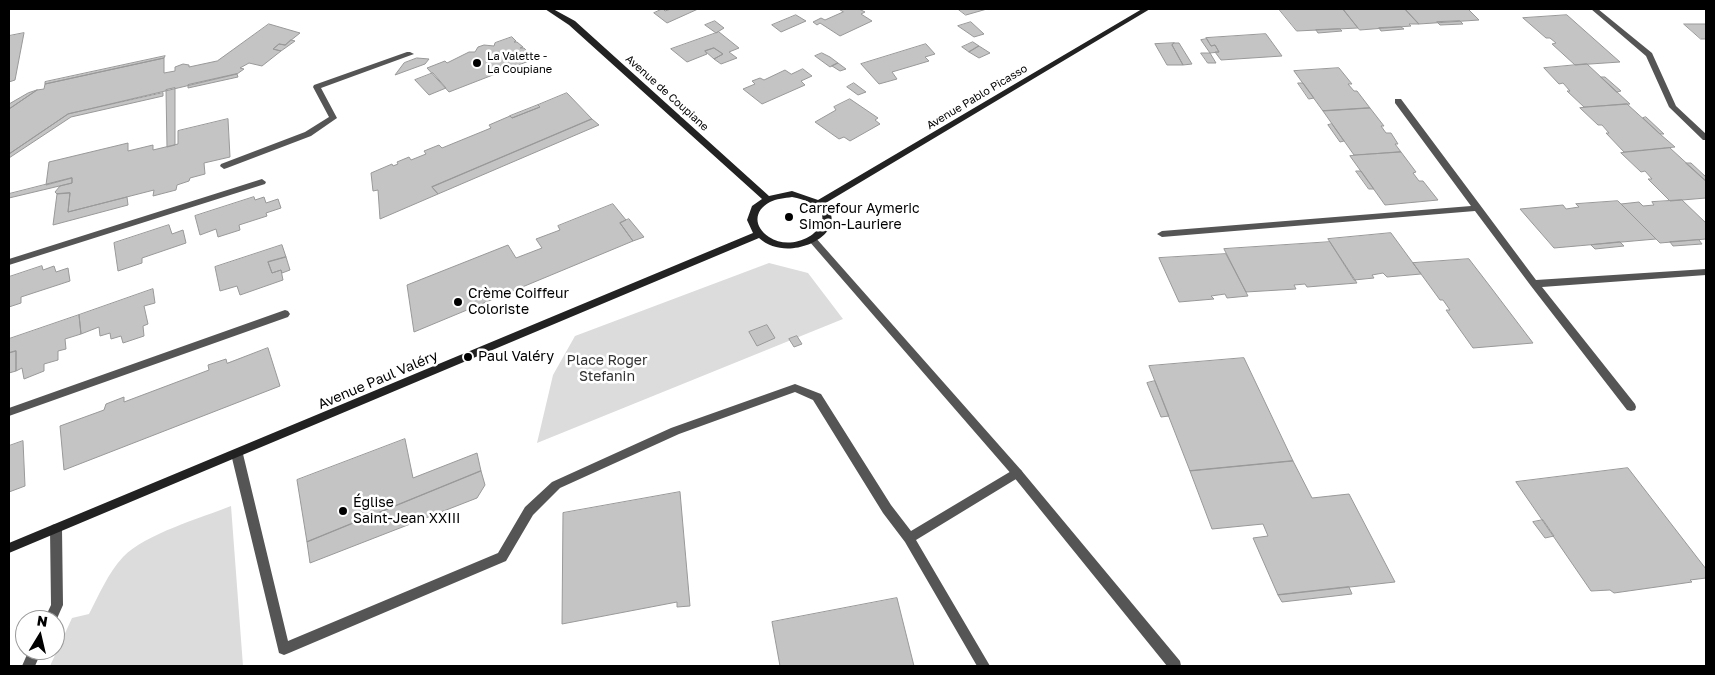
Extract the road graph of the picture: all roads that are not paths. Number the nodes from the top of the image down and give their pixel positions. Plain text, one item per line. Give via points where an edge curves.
1 (548, 9) edge
2 (1146, 9) edge
3 (1594, 9) edge
4 (410, 54) dead end
5 (1398, 101) dead end
6 (1706, 138) edge
7 (224, 166) dead end
8 (262, 182) dead end
9 (767, 199) junction
10 (820, 204) junction
11 (1477, 208) junction
12 (1162, 234) dead end
13 (758, 235) junction
14 (812, 239) junction
15 (9, 262) edge
16 (1706, 272) edge
17 (1534, 284) junction
18 (285, 314) dead end
19 (1631, 407) dead end
20 (9, 412) edge
21 (237, 454) junction
22 (1017, 473) junction
23 (56, 529) junction
24 (909, 538) junction
25 (9, 548) edge
26 (55, 610) edge
27 (984, 666) edge
28 (1175, 666) edge

1 - 9 main road, Avenue de Coupiane via 572,23
2 - 10 main road, Avenue Pablo Picasso
3 - 6 street via 1649,55 1673,107
4 - 7 street via 318,87 333,118 308,134
5 - 11 street
8 - 15 street
9 - 10 main road via 792,194
9 - 13 main road via 753,212 752,228
10 - 14 main road via 827,215 826,224
11 - 12 street
11 - 17 street
13 - 14 main road via 777,244 789,245
13 - 21 main road, Avenue Paul Valéry
14 - 22 street
16 - 17 street
17 - 19 street
18 - 20 street
21 - 23 main road, Avenue Paul Valéry
21 - 24 street via 284,648 502,557 529,511 556,485 675,431 795,388 817,397 887,509
22 - 24 street
22 - 28 street
23 - 25 main road, Avenue Paul Valéry
23 - 26 street
24 - 27 street

